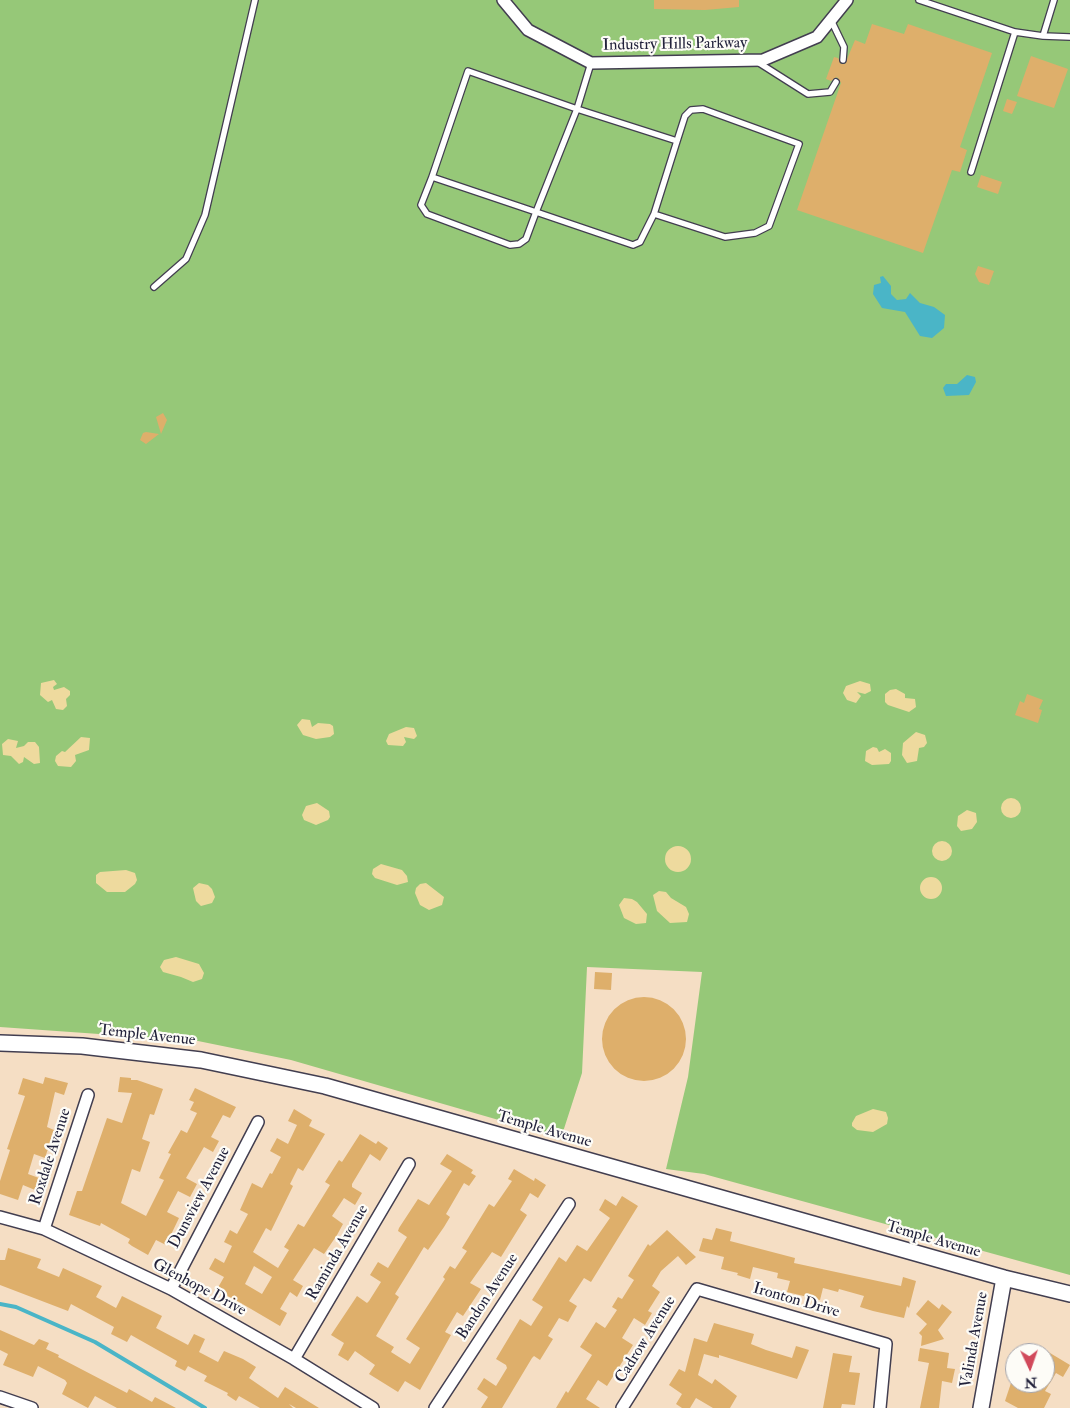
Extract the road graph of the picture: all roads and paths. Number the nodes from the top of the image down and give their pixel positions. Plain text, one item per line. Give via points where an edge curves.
1 (255, 0) edge
2 (503, 0) edge
3 (847, 0) edge
4 (919, 0) edge
5 (1054, 0) edge
6 (831, 20) junction
7 (1015, 32) junction
8 (1043, 36) junction
9 (1070, 37) edge
10 (754, 60) junction
11 (843, 60) dead end
12 (591, 63) junction
13 (836, 82) dead end
14 (577, 109) junction
15 (677, 141) junction
16 (971, 172) dead end
17 (432, 177) junction
18 (536, 212) junction
19 (654, 214) junction
20 (154, 287) dead end
21 (0, 1043) edge
22 (88, 1095) dead end
23 (258, 1122) dead end
24 (409, 1164) dead end
25 (569, 1204) dead end
26 (0, 1217) edge
27 (44, 1229) junction
28 (1004, 1278) junction
29 (171, 1288) junction
30 (697, 1289) joint
31 (1070, 1294) edge
32 (294, 1359) junction
33 (0, 1397) edge
34 (627, 1406) edge
35 (32, 1408) edge
36 (373, 1408) edge
37 (435, 1408) edge
38 (880, 1408) edge
39 (981, 1408) edge

1 - 20 lane via 205,215 186,259
2 - 12 street, Industry Hills Parkway via 528,30
3 - 6 street, Industry Hills Parkway
4 - 7 lane
5 - 8 lane
6 - 10 street, Industry Hills Parkway via 817,37 763,60
6 - 11 lane via 844,47
7 - 8 lane
7 - 16 lane
8 - 9 lane
10 - 12 street, Industry Hills Parkway
10 - 13 lane via 808,94 830,92
12 - 14 lane
14 - 15 lane
14 - 17 lane via 468,72
14 - 18 lane
15 - 19 lane
15 - 19 lane via 685,116 691,110 703,109 799,144 769,226 755,233 725,237
17 - 18 lane
17 - 18 lane via 422,205 427,214 510,245 526,239
18 - 19 lane via 632,245 640,242
21 - 28 main road, Temple Avenue via 82,1046 201,1060 324,1086
22 - 27 street, Roxdale Avenue
23 - 29 street, Dunsview Avenue
24 - 32 street, Raminda Avenue
25 - 37 street, Bandon Avenue
26 - 27 street, Glenhope Drive
27 - 29 street, Glenhope Drive
28 - 31 main road, Temple Avenue
28 - 39 main road, Valinda Avenue
29 - 32 street, Glenhope Drive
30 - 34 street, Cadrow Avenue
30 - 38 street, Ironton Drive via 886,1344
32 - 36 street, Glenhope Drive
33 - 35 street

